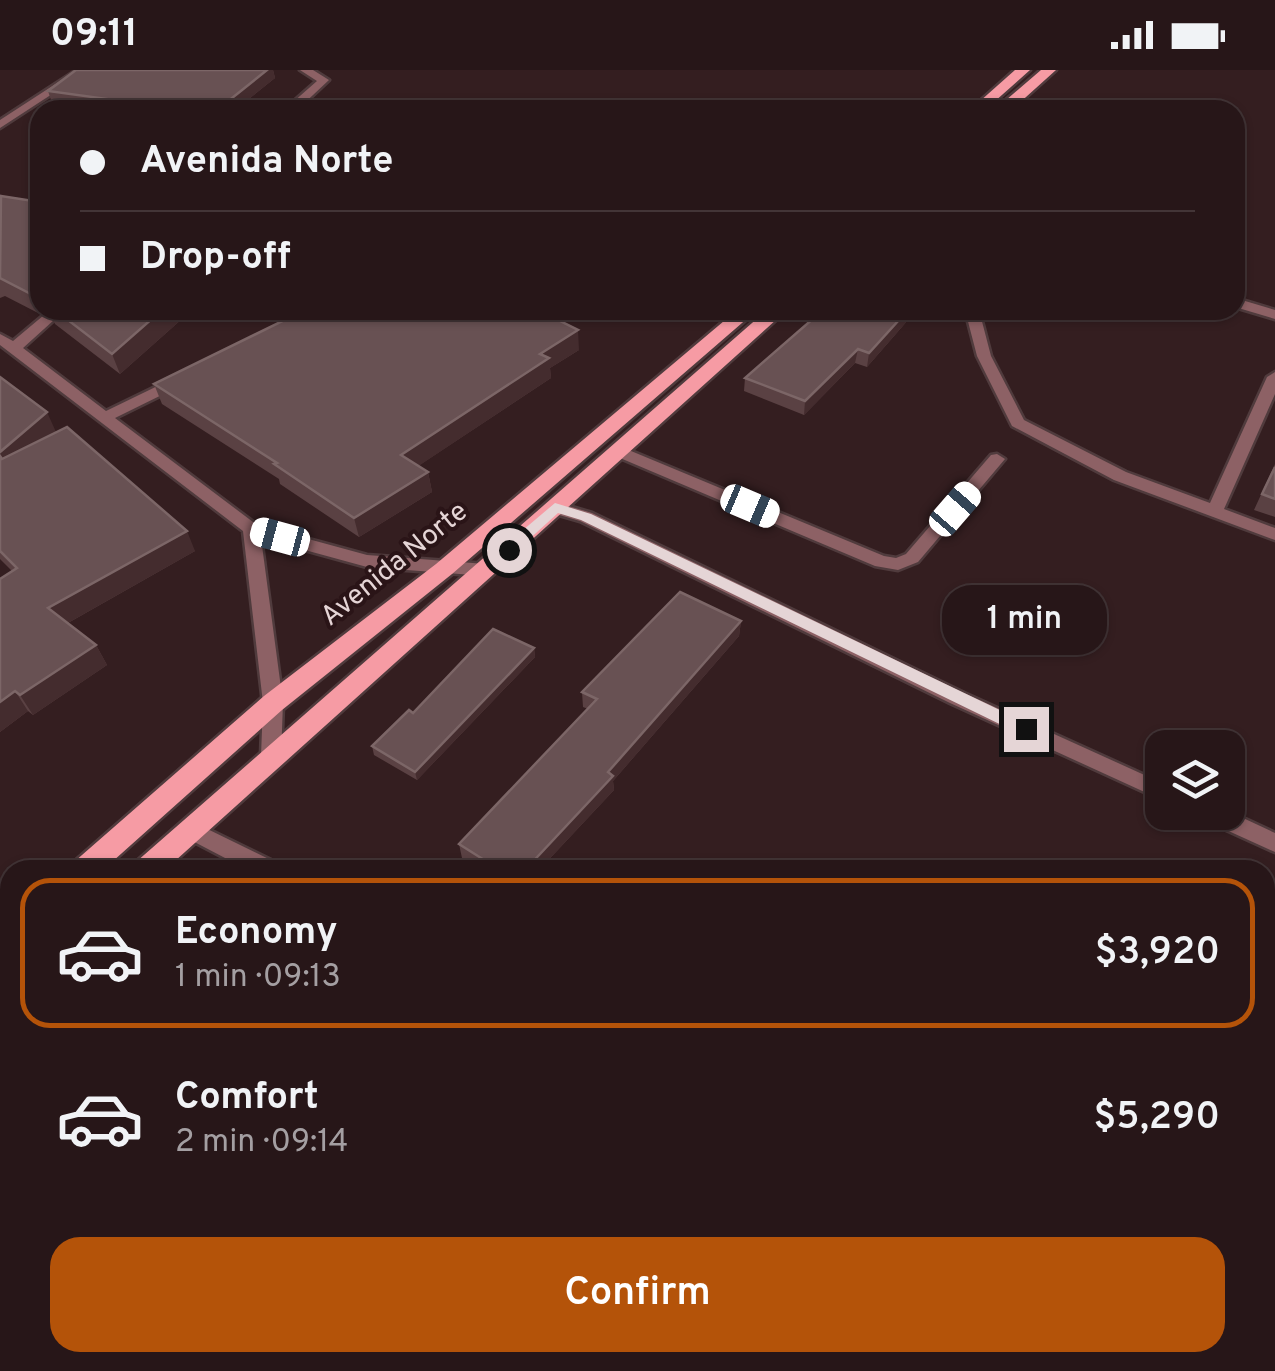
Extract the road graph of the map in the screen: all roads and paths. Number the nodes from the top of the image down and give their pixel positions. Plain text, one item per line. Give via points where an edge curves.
1 (84, 70) edge
2 (305, 70) edge
3 (1023, 70) edge
4 (1048, 70) edge
5 (38, 100) edge
6 (301, 100) edge
7 (988, 100) edge
8 (1015, 100) edge
9 (30, 105) edge
10 (0, 125) edge
11 (1245, 305) edge
12 (1275, 315) edge
13 (43, 320) edge
14 (736, 320) edge
15 (767, 320) edge
16 (975, 320) edge
17 (7, 344) edge
18 (197, 373) edge
19 (1275, 377) edge
20 (107, 416) junction
21 (619, 451) junction
22 (997, 459) dead end
23 (555, 508) junction
24 (1215, 510) junction
25 (250, 529) junction
26 (1275, 534) edge
27 (444, 569) junction
28 (486, 570) junction
29 (274, 704) junction
30 (271, 756) junction
31 (1145, 784) edge
32 (1245, 829) edge
33 (190, 830) junction
34 (1275, 843) edge
35 (95, 860) edge
36 (157, 860) edge
37 (250, 860) edge

1 - 5 street
2 - 6 street via 324,80
3 - 7 main road
4 - 8 main road
9 - 10 street
11 - 12 street
13 - 17 street
14 - 27 main road, Avenida Norte
15 - 21 main road
16 - 24 street via 984,356 1018,423 1120,476
17 - 20 street
18 - 20 street
19 - 24 street
20 - 25 street
21 - 22 street via 898,564 912,558
21 - 23 main road
23 - 28 main road
23 - 31 street
24 - 26 street
25 - 27 street via 367,561
25 - 29 street
27 - 28 street
27 - 29 main road, Avenida Norte
28 - 30 main road
29 - 30 street
29 - 35 main road, Avenida Norte
30 - 33 main road
32 - 34 street
33 - 36 main road
33 - 37 street

